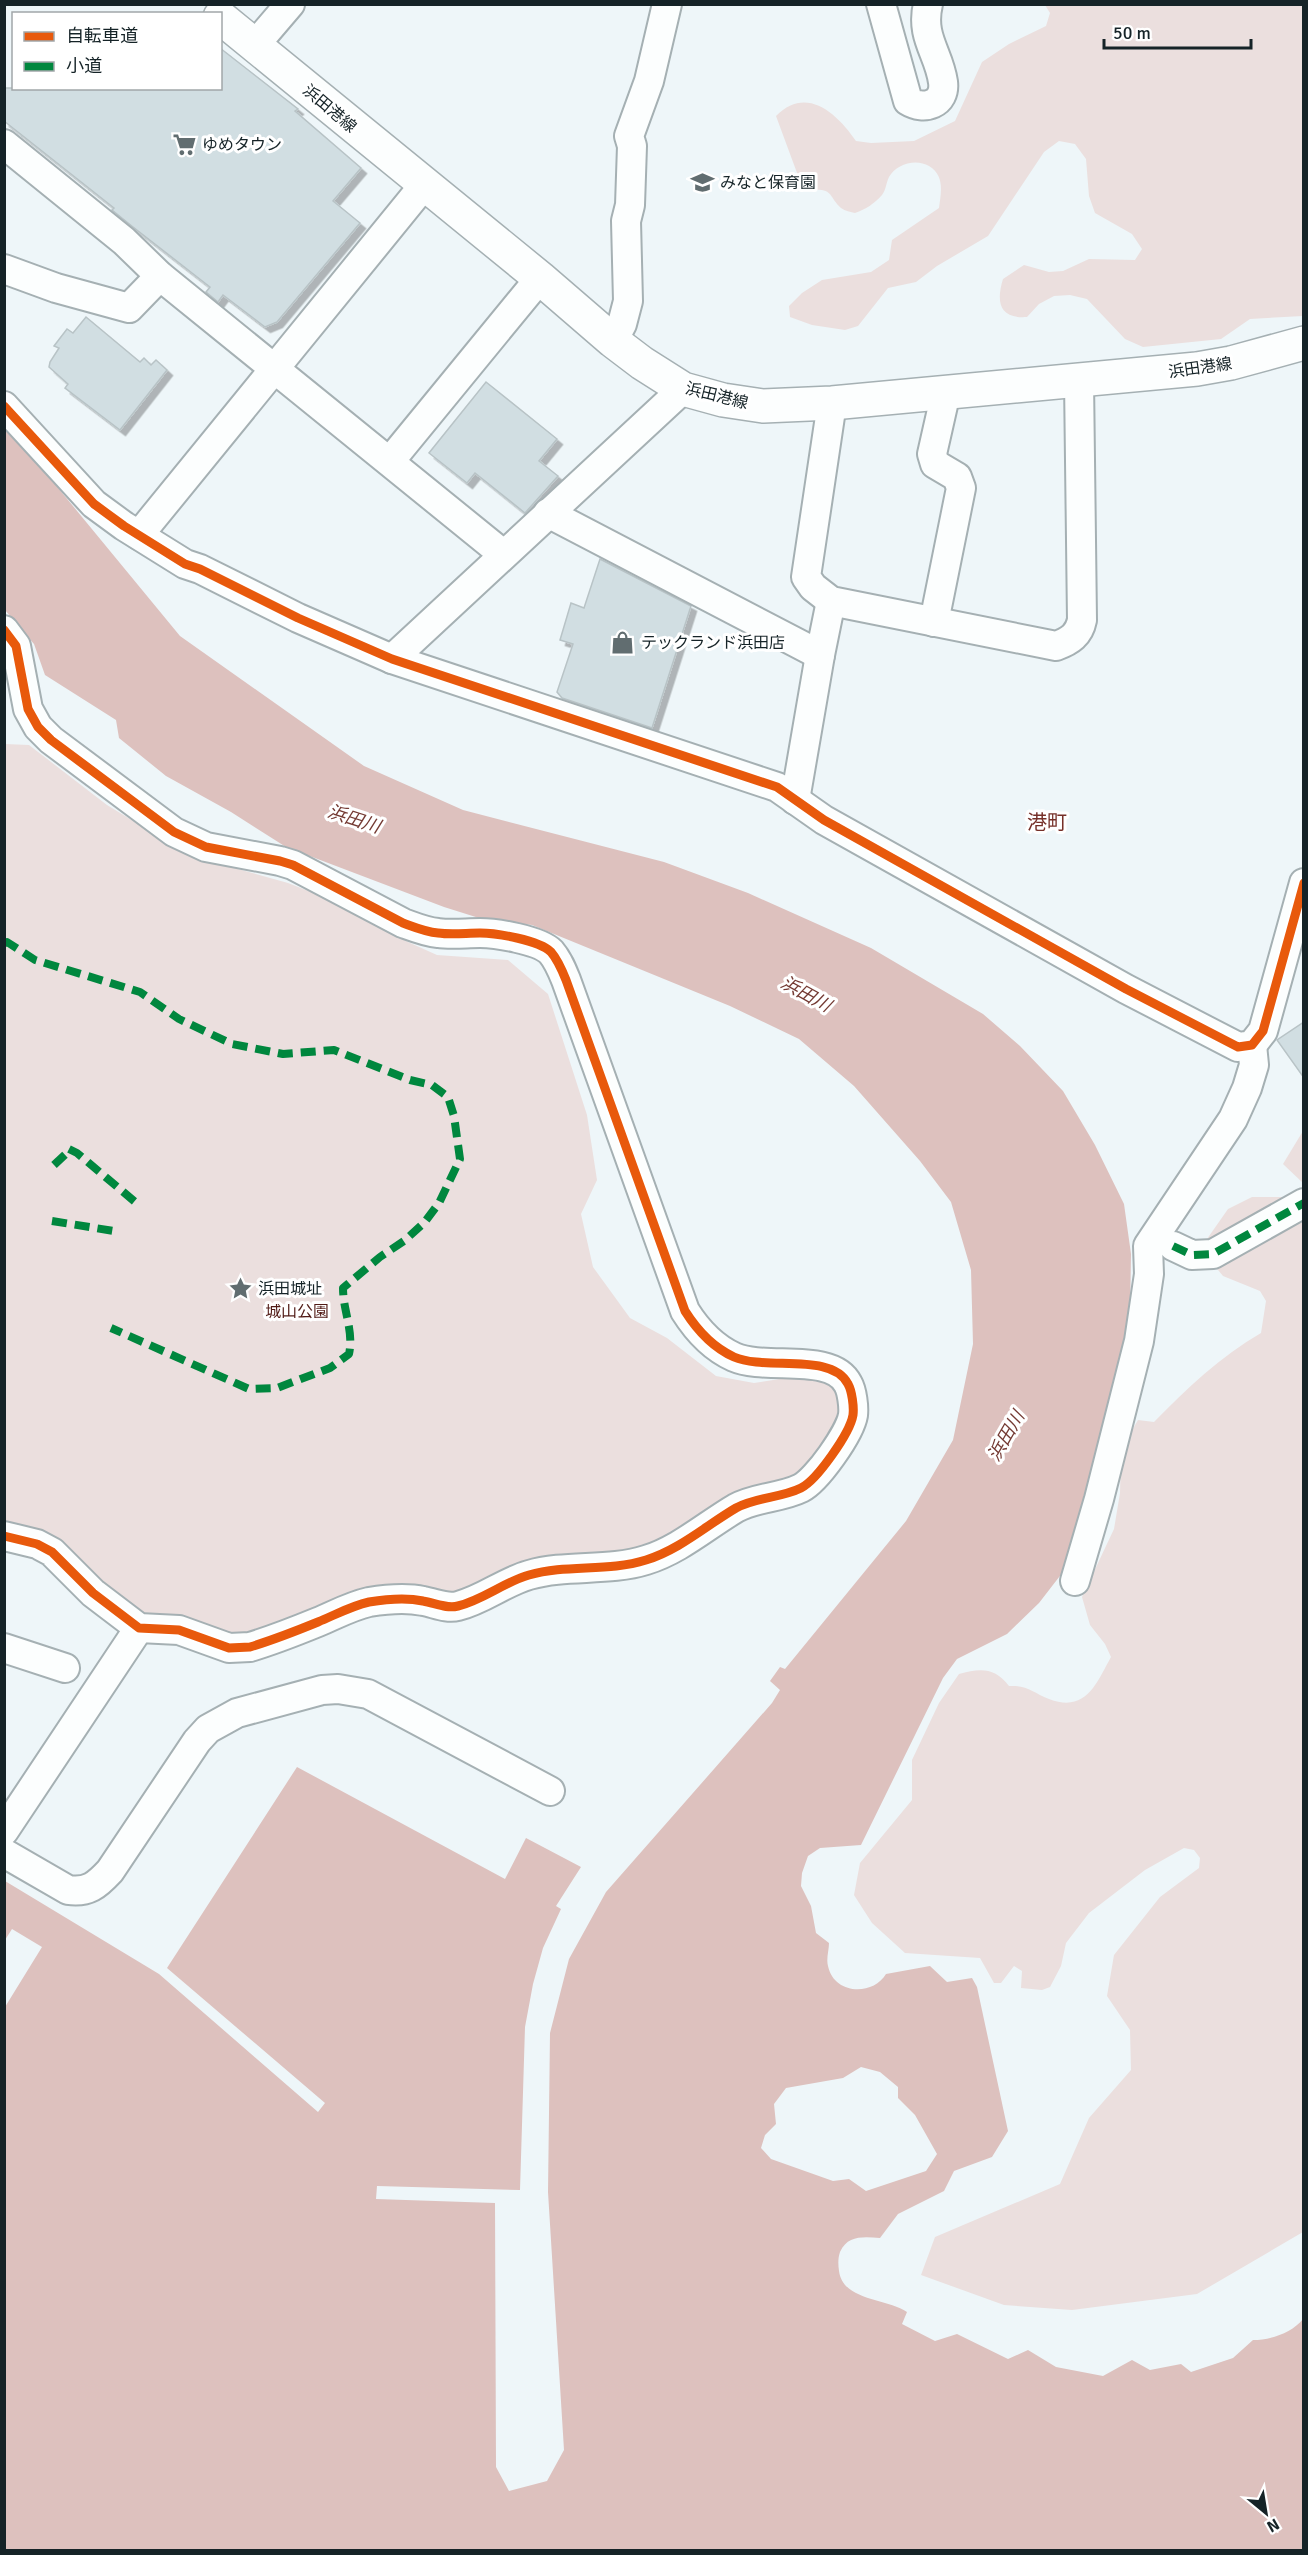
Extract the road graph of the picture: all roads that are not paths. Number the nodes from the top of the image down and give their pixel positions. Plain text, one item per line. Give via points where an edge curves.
1 (290, 4) edge
2 (667, 4) edge
3 (881, 4) edge
4 (928, 4) edge
5 (222, 19) edge
6 (255, 45) junction
7 (4, 144) edge
8 (424, 185) junction
9 (4, 269) edge
10 (160, 276) junction
11 (540, 278) junction
12 (613, 341) junction
13 (1304, 344) edge
14 (274, 367) junction
15 (1079, 380) junction
16 (683, 388) junction
17 (946, 392) junction
18 (832, 403) junction
19 (4, 406) edge
20 (390, 462) junction
21 (548, 513) junction
22 (139, 534) junction
23 (503, 554) junction
24 (831, 601) junction
25 (934, 622) junction
26 (4, 630) edge
27 (820, 654) junction
28 (392, 659) junction
29 (16, 712) edge
30 (795, 800) junction
31 (1304, 883) edge
32 (1252, 1045) junction
33 (1303, 1204) edge
34 (1173, 1246) dead end
35 (4, 1536) edge
36 (1075, 1581) dead end
37 (139, 1628) junction
38 (4, 1648) edge
39 (65, 1668) dead end
40 (550, 1791) dead end
41 (4, 1831) edge
42 (4, 1853) edge

1 - 6 street
2 - 12 street via 649,81 629,136 632,146 626,221 628,301
3 - 4 street via 908,101 926,107 936,101 943,83 927,37
5 - 6 main road, 浜田港線
6 - 8 main road, 浜田港線
7 - 10 street via 124,241
8 - 11 main road, 浜田港線
8 - 14 street
9 - 10 street via 129,308
10 - 14 street
11 - 12 main road, 浜田港線
11 - 20 street
12 - 16 main road, 浜田港線
13 - 15 main road, 浜田港線 via 1231,363
14 - 20 street
14 - 22 street
15 - 17 main road, 浜田港線
15 - 25 street via 1080,629 1073,638 1056,646
16 - 18 main road, 浜田港線 via 763,406
16 - 21 street
17 - 18 main road, 浜田港線
17 - 25 street via 932,454 935,464 957,477 961,488
18 - 24 street via 806,577
19 - 22 street via 94,504
20 - 23 street
21 - 23 street
21 - 27 street
22 - 28 street via 185,564
23 - 28 street
24 - 25 street
24 - 27 street
26 - 29 street via 19,657
27 - 30 street
28 - 30 street via 777,787
29 - 37 street via 154,819 189,840 280,861 419,928 436,933 515,938 549,950 566,980 685,1311 697,1330 734,1357 757,1363 830,1367 841,1374 852,1398 853,1415 845,1433 812,1481 802,1488 739,1507 670,1550 645,1560 529,1575 458,1606 395,1598 367,1603 250,1647 229,1648 179,1630
30 - 32 street via 1126,989 1224,1041 1238,1047
31 - 32 street via 1263,1031
32 - 36 street via 1254,1065 1233,1119 1148,1246 1149,1274 1139,1341
33 - 34 street via 1212,1254 1192,1255
35 - 37 street via 52,1552 93,1593
37 - 41 street
38 - 39 street
40 - 42 street via 368,1694 322,1690 237,1713 208,1729 110,1871 89,1889 68,1890

